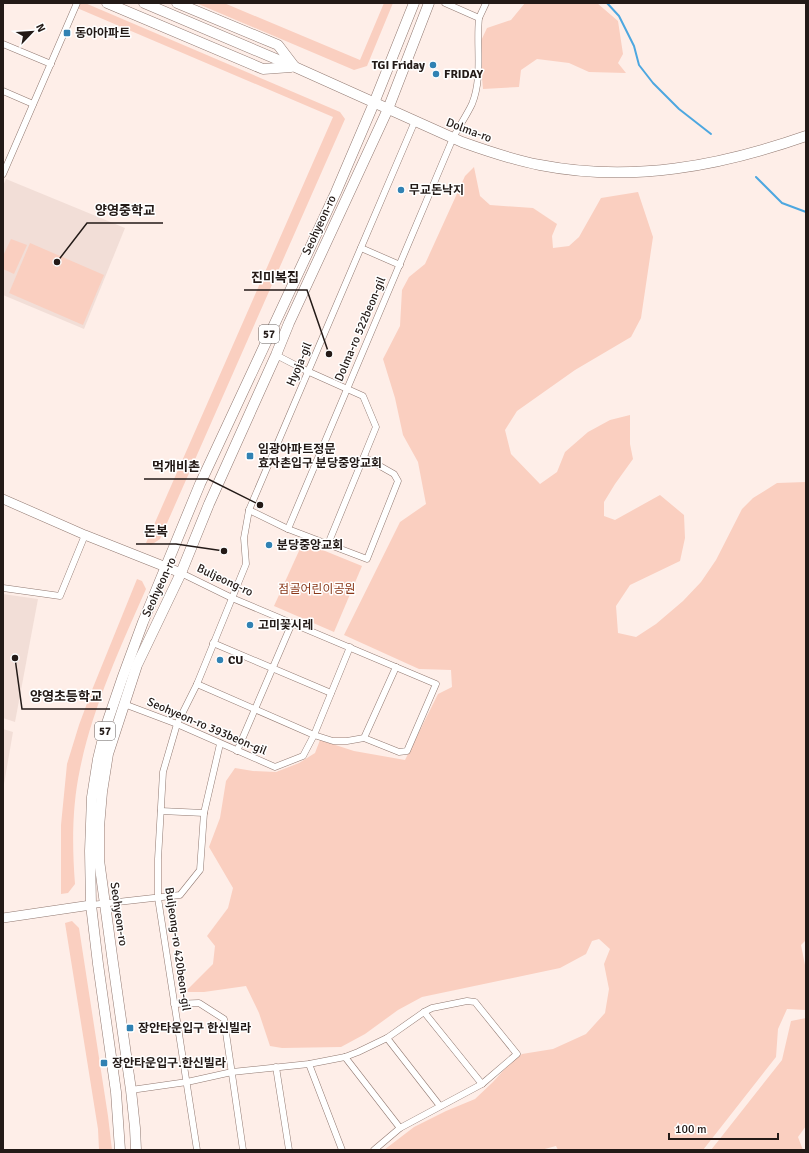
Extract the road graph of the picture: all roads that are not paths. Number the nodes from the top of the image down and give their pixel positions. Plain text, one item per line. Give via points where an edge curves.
1 (77, 3) edge
2 (107, 3) edge
3 (144, 3) edge
4 (177, 3) edge
5 (414, 3) edge
6 (429, 3) edge
7 (445, 3) edge
8 (486, 3) edge
9 (479, 18) junction
10 (3, 44) edge
11 (51, 64) junction
12 (295, 67) junction
13 (3, 91) edge
14 (374, 103) junction
15 (33, 104) junction
16 (388, 109) junction
17 (415, 121) junction
18 (806, 136) edge
19 (453, 138) junction
20 (3, 174) edge
21 (361, 248) junction
22 (400, 265) junction
23 (276, 355) junction
24 (307, 371) junction
25 (347, 388) junction
26 (364, 457) junction
27 (3, 499) edge
28 (249, 510) junction
29 (288, 529) junction
30 (85, 535) junction
31 (328, 544) junction
32 (166, 567) junction
33 (181, 573) junction
34 (3, 588) edge
35 (232, 598) junction
36 (292, 623) junction
37 (212, 644) junction
38 (350, 647) junction
39 (396, 667) junction
40 (272, 669) junction
41 (197, 684) junction
42 (331, 694) junction
43 (124, 704) junction
44 (255, 709) junction
45 (177, 724) junction
46 (314, 735) junction
47 (364, 738) junction
48 (220, 744) junction
49 (237, 751) junction
50 (161, 811) junction
51 (204, 813) junction
52 (158, 898) junction
53 (104, 903) junction
54 (91, 905) junction
55 (3, 918) edge
56 (174, 1004) junction
57 (424, 1012) junction
58 (387, 1038) junction
59 (344, 1057) junction
60 (309, 1064) junction
61 (276, 1067) junction
62 (232, 1072) junction
63 (187, 1082) junction
64 (482, 1084) junction
65 (132, 1090) junction
66 (440, 1106) junction
67 (400, 1128) junction
68 (120, 1150) edge
69 (136, 1150) edge
70 (197, 1150) edge
71 (243, 1150) edge
72 (289, 1150) edge
73 (342, 1150) edge
74 (374, 1150) edge

1 - 11 street
2 - 12 main road via 263,69
3 - 12 main road, Dolma-ro
4 - 12 main road via 278,45
5 - 14 main road, Seohyeon-ro / 57
6 - 16 main road, Seohyeon-ro / 57
7 - 9 street
8 - 9 street
9 - 19 street, Dolma-ro 522beon-gil via 477,84 472,104
10 - 11 street
11 - 15 street
12 - 14 main road, Dolma-ro
13 - 15 street
14 - 16 main road, Dolma-ro
14 - 32 main road, Seohyeon-ro / 57 via 336,192 200,484
15 - 20 street
16 - 17 main road, Dolma-ro
16 - 23 main road, Seohyeon-ro / 57
17 - 19 main road, Dolma-ro
17 - 21 street, Hyoja-gil
18 - 19 main road, Dolma-ro via 718,162 645,172 594,171 542,165 490,152
19 - 22 street, Dolma-ro 522beon-gil
21 - 22 street
21 - 24 street, Hyoja-gil
22 - 25 street, Dolma-ro 522beon-gil
23 - 24 street
23 - 33 main road, Seohyeon-ro / 57
24 - 25 street
24 - 28 street, Hyoja-gil
25 - 26 street via 363,396 376,427
25 - 29 street, Dolma-ro 522beon-gil
26 - 31 street
26 - 31 street via 394,474 398,481 367,559
27 - 30 main road, Buljeong-ro
28 - 29 street
28 - 35 street, Hyoja-gil via 244,538 246,564
29 - 31 street
30 - 32 main road, Buljeong-ro
30 - 34 street via 60,596
32 - 33 main road, Buljeong-ro
32 - 54 main road, Seohyeon-ro / 57 via 122,679 98,759 90,824
33 - 35 street, Buljeong-ro
33 - 43 main road, Seohyeon-ro / 57 via 137,665
35 - 36 street, Buljeong-ro
35 - 37 street, Buljeong-ro 420beon-gil
36 - 38 street, Buljeong-ro
36 - 40 street
37 - 40 street
37 - 41 street, Buljeong-ro 420beon-gil
38 - 39 street, Buljeong-ro
38 - 42 street, Seohyeon-ro 393beon-gil
39 - 47 street
39 - 47 street, Buljeong-ro via 436,684 407,751 399,752
40 - 42 street
40 - 44 street
41 - 44 street
41 - 45 street, Buljeong-ro 420beon-gil
42 - 46 street, Seohyeon-ro 393beon-gil
43 - 45 street, Seohyeon-ro 393beon-gil
43 - 53 main road, Seohyeon-ro / 57 via 108,754 102,792 99,860
44 - 46 street
44 - 49 street
45 - 48 street, Seohyeon-ro 393beon-gil
45 - 50 street, Buljeong-ro 420beon-gil via 163,772
46 - 47 street via 333,741
46 - 49 street, Seohyeon-ro 393beon-gil via 303,756 275,767
48 - 49 street, Seohyeon-ro 393beon-gil
48 - 51 street
50 - 51 street
50 - 52 street, Buljeong-ro 420beon-gil
51 - 52 street via 200,870 180,896
52 - 53 street
52 - 56 street, Buljeong-ro 420beon-gil
53 - 54 street
53 - 65 main road, Seohyeon-ro / 57
54 - 55 main road
54 - 68 main road, Seohyeon-ro / 57 via 116,1092
56 - 62 street via 199,1003 224,1018
56 - 63 street, Buljeong-ro 420beon-gil
57 - 58 street
57 - 64 street
57 - 64 street via 452,1003 474,1002 516,1054
58 - 59 street
58 - 66 street
59 - 60 street
59 - 67 street
60 - 61 street
60 - 73 street
61 - 62 street
61 - 72 street
62 - 63 street
62 - 71 street
63 - 65 street
63 - 70 street, Buljeong-ro 420beon-gil
64 - 66 street
65 - 69 main road, Seohyeon-ro / 57
66 - 67 street
67 - 74 street

